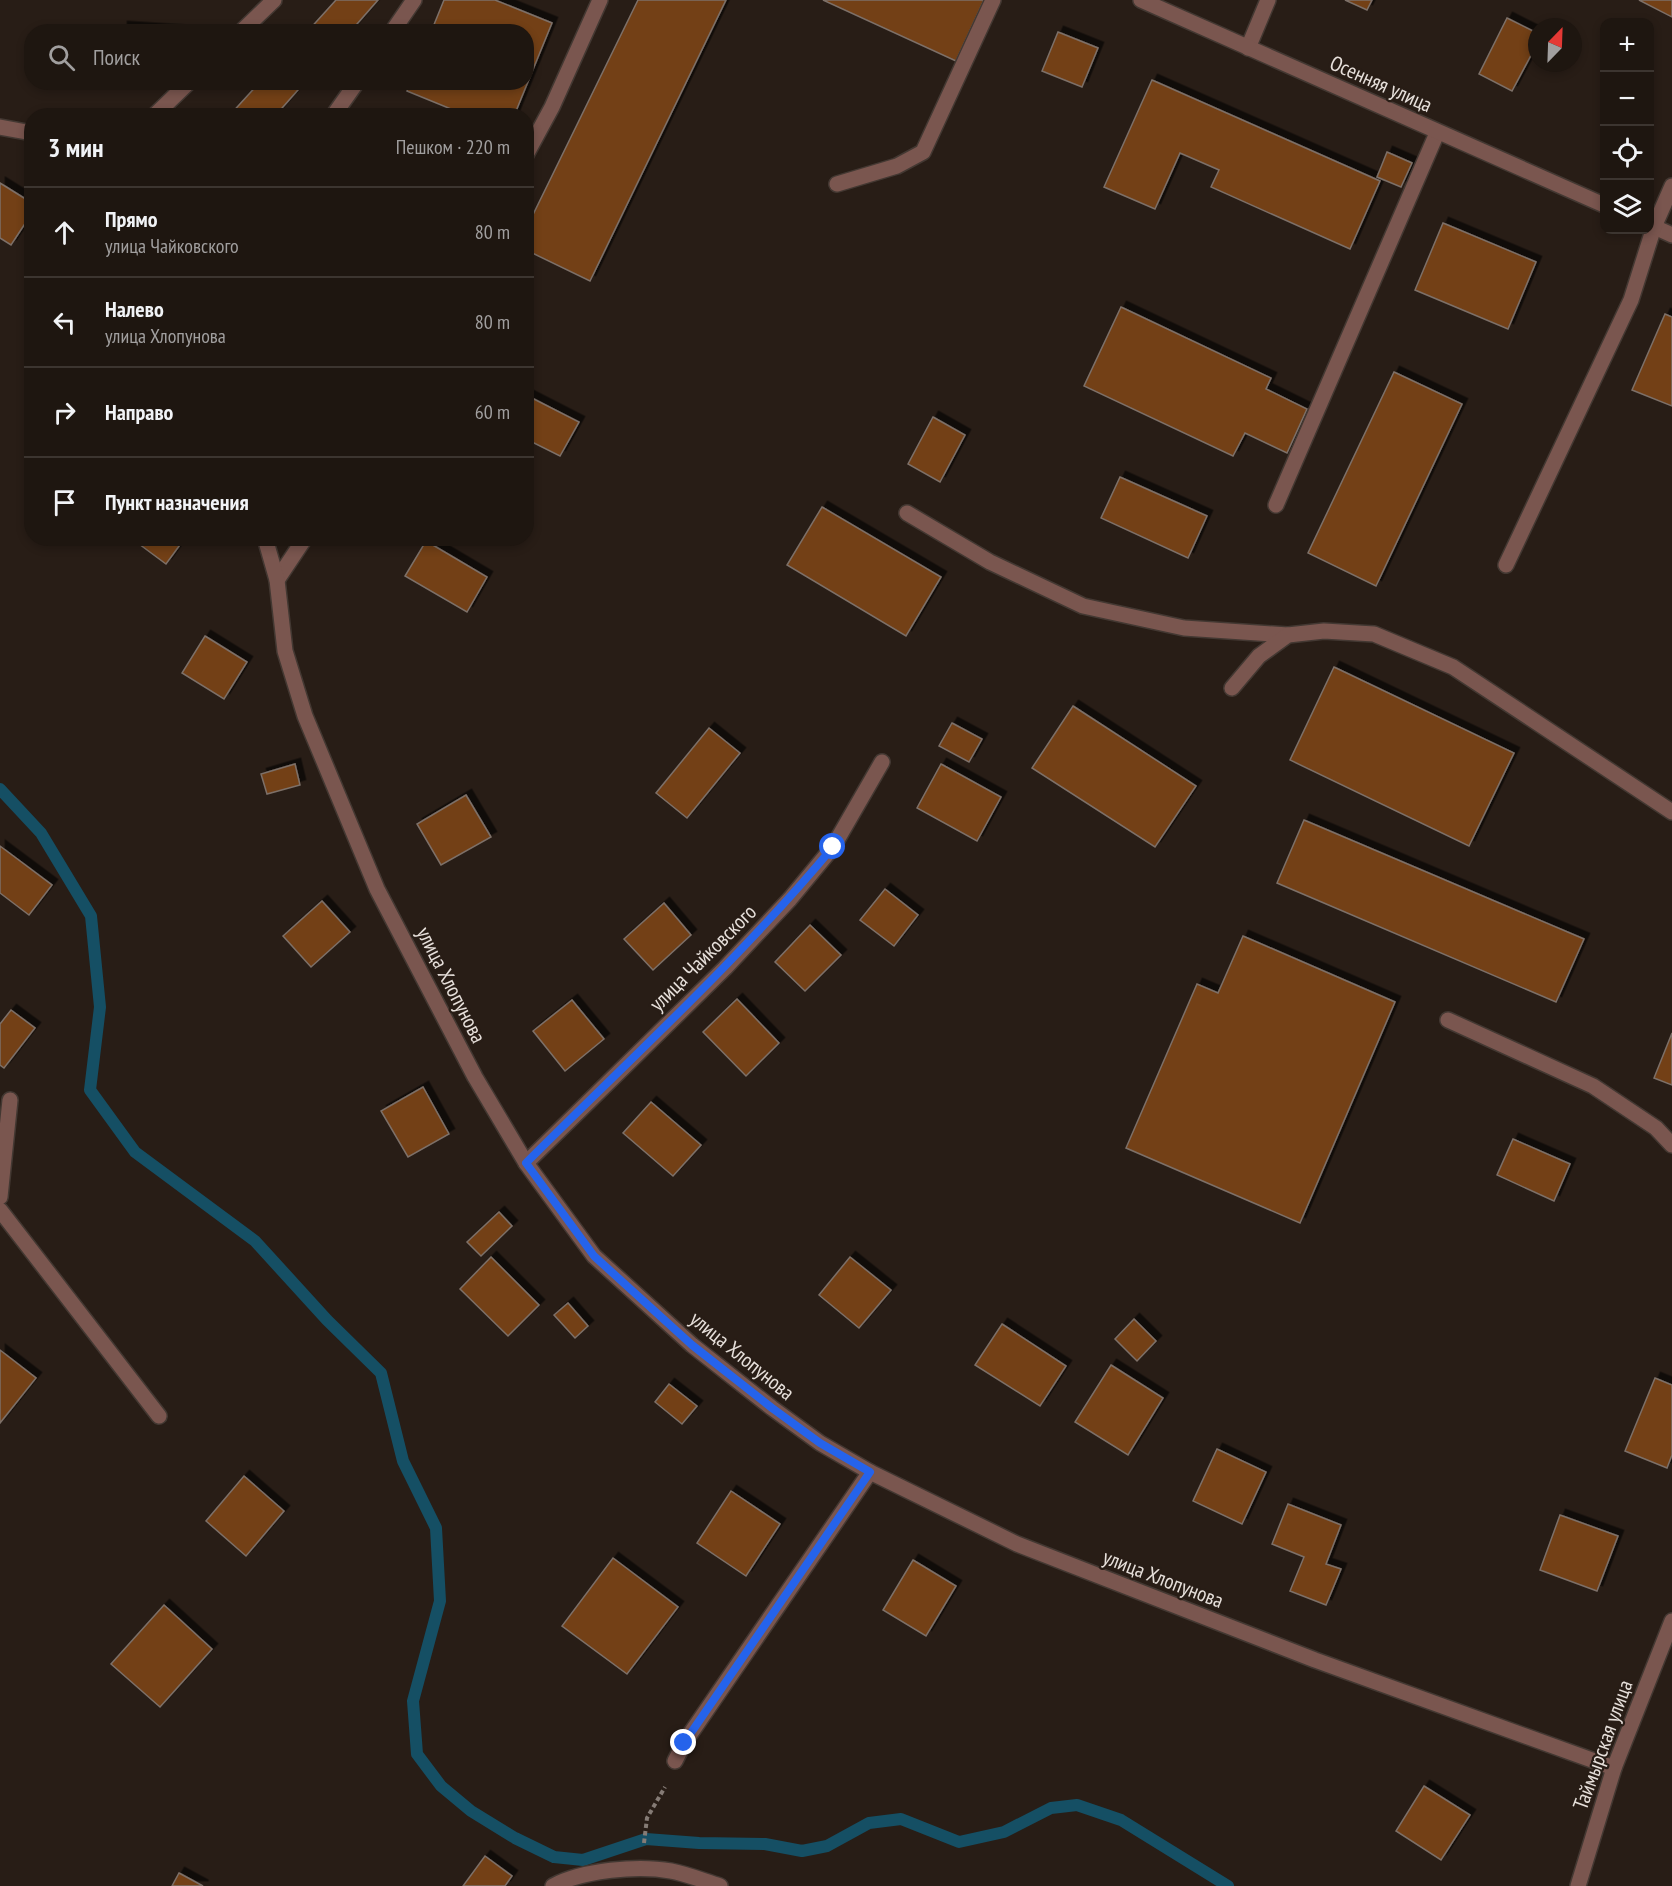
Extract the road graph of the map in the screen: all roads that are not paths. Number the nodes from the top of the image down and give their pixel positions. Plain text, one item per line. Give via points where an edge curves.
1 (274, 0) edge
2 (414, 0) edge
3 (600, 0) edge
4 (993, 0) edge
5 (1141, 0) edge
6 (1268, 0) edge
7 (249, 24) edge
8 (398, 24) edge
9 (1248, 48) junction
10 (181, 90) edge
11 (351, 90) edge
12 (162, 108) edge
13 (339, 108) edge
14 (0, 127) edge
15 (24, 132) edge
16 (1437, 133) junction
17 (534, 140) edge
18 (837, 184) dead end
19 (1672, 186) edge
20 (1600, 203) edge
21 (1654, 222) edge
22 (1654, 227) edge
23 (1650, 234) edge
24 (1672, 235) edge
25 (1276, 505) dead end
26 (907, 513) dead end
27 (267, 546) edge
28 (300, 546) edge
29 (1506, 565) dead end
30 (277, 580) junction
31 (1288, 636) junction
32 (1232, 688) dead end
33 (882, 762) dead end
34 (1672, 812) edge
35 (1448, 1020) dead end
36 (10, 1100) dead end
37 (1672, 1145) edge
38 (526, 1163) junction
39 (0, 1197) edge
40 (0, 1210) edge
41 (159, 1416) dead end
42 (870, 1472) junction
43 (1672, 1621) edge
44 (675, 1761) road end
45 (1614, 1768) junction
46 (553, 1886) edge
47 (720, 1886) edge
48 (1578, 1886) edge

1 - 7 street
2 - 8 street
3 - 17 street
4 - 18 street via 923,152 897,166
5 - 9 street, Осенняя улица
6 - 9 street
9 - 16 street, Осенняя улица
10 - 12 street
11 - 13 street
14 - 15 street
16 - 20 street, Осенняя улица
16 - 25 street
19 - 21 street
22 - 24 street
23 - 29 street via 1631,300
26 - 31 street via 990,562 1083,606 1184,628
27 - 30 street, улица Хлопунова
28 - 30 street
30 - 38 street, улица Хлопунова via 288,662 305,716 359,848 475,1077
31 - 32 street via 1259,656
31 - 34 street via 1324,631 1374,634 1453,667
33 - 38 street, улица Чайковского via 833,847 790,899
35 - 37 street via 1593,1086 1656,1128
36 - 39 street
38 - 42 street, улица Хлопунова via 594,1256 692,1345 820,1443
40 - 41 street
42 - 44 street
42 - 45 street, улица Хлопунова via 1017,1544 1315,1660
43 - 45 street, Таймырская улица
45 - 48 street, Таймырская улица
46 - 47 street via 582,1875 642,1868 673,1871

